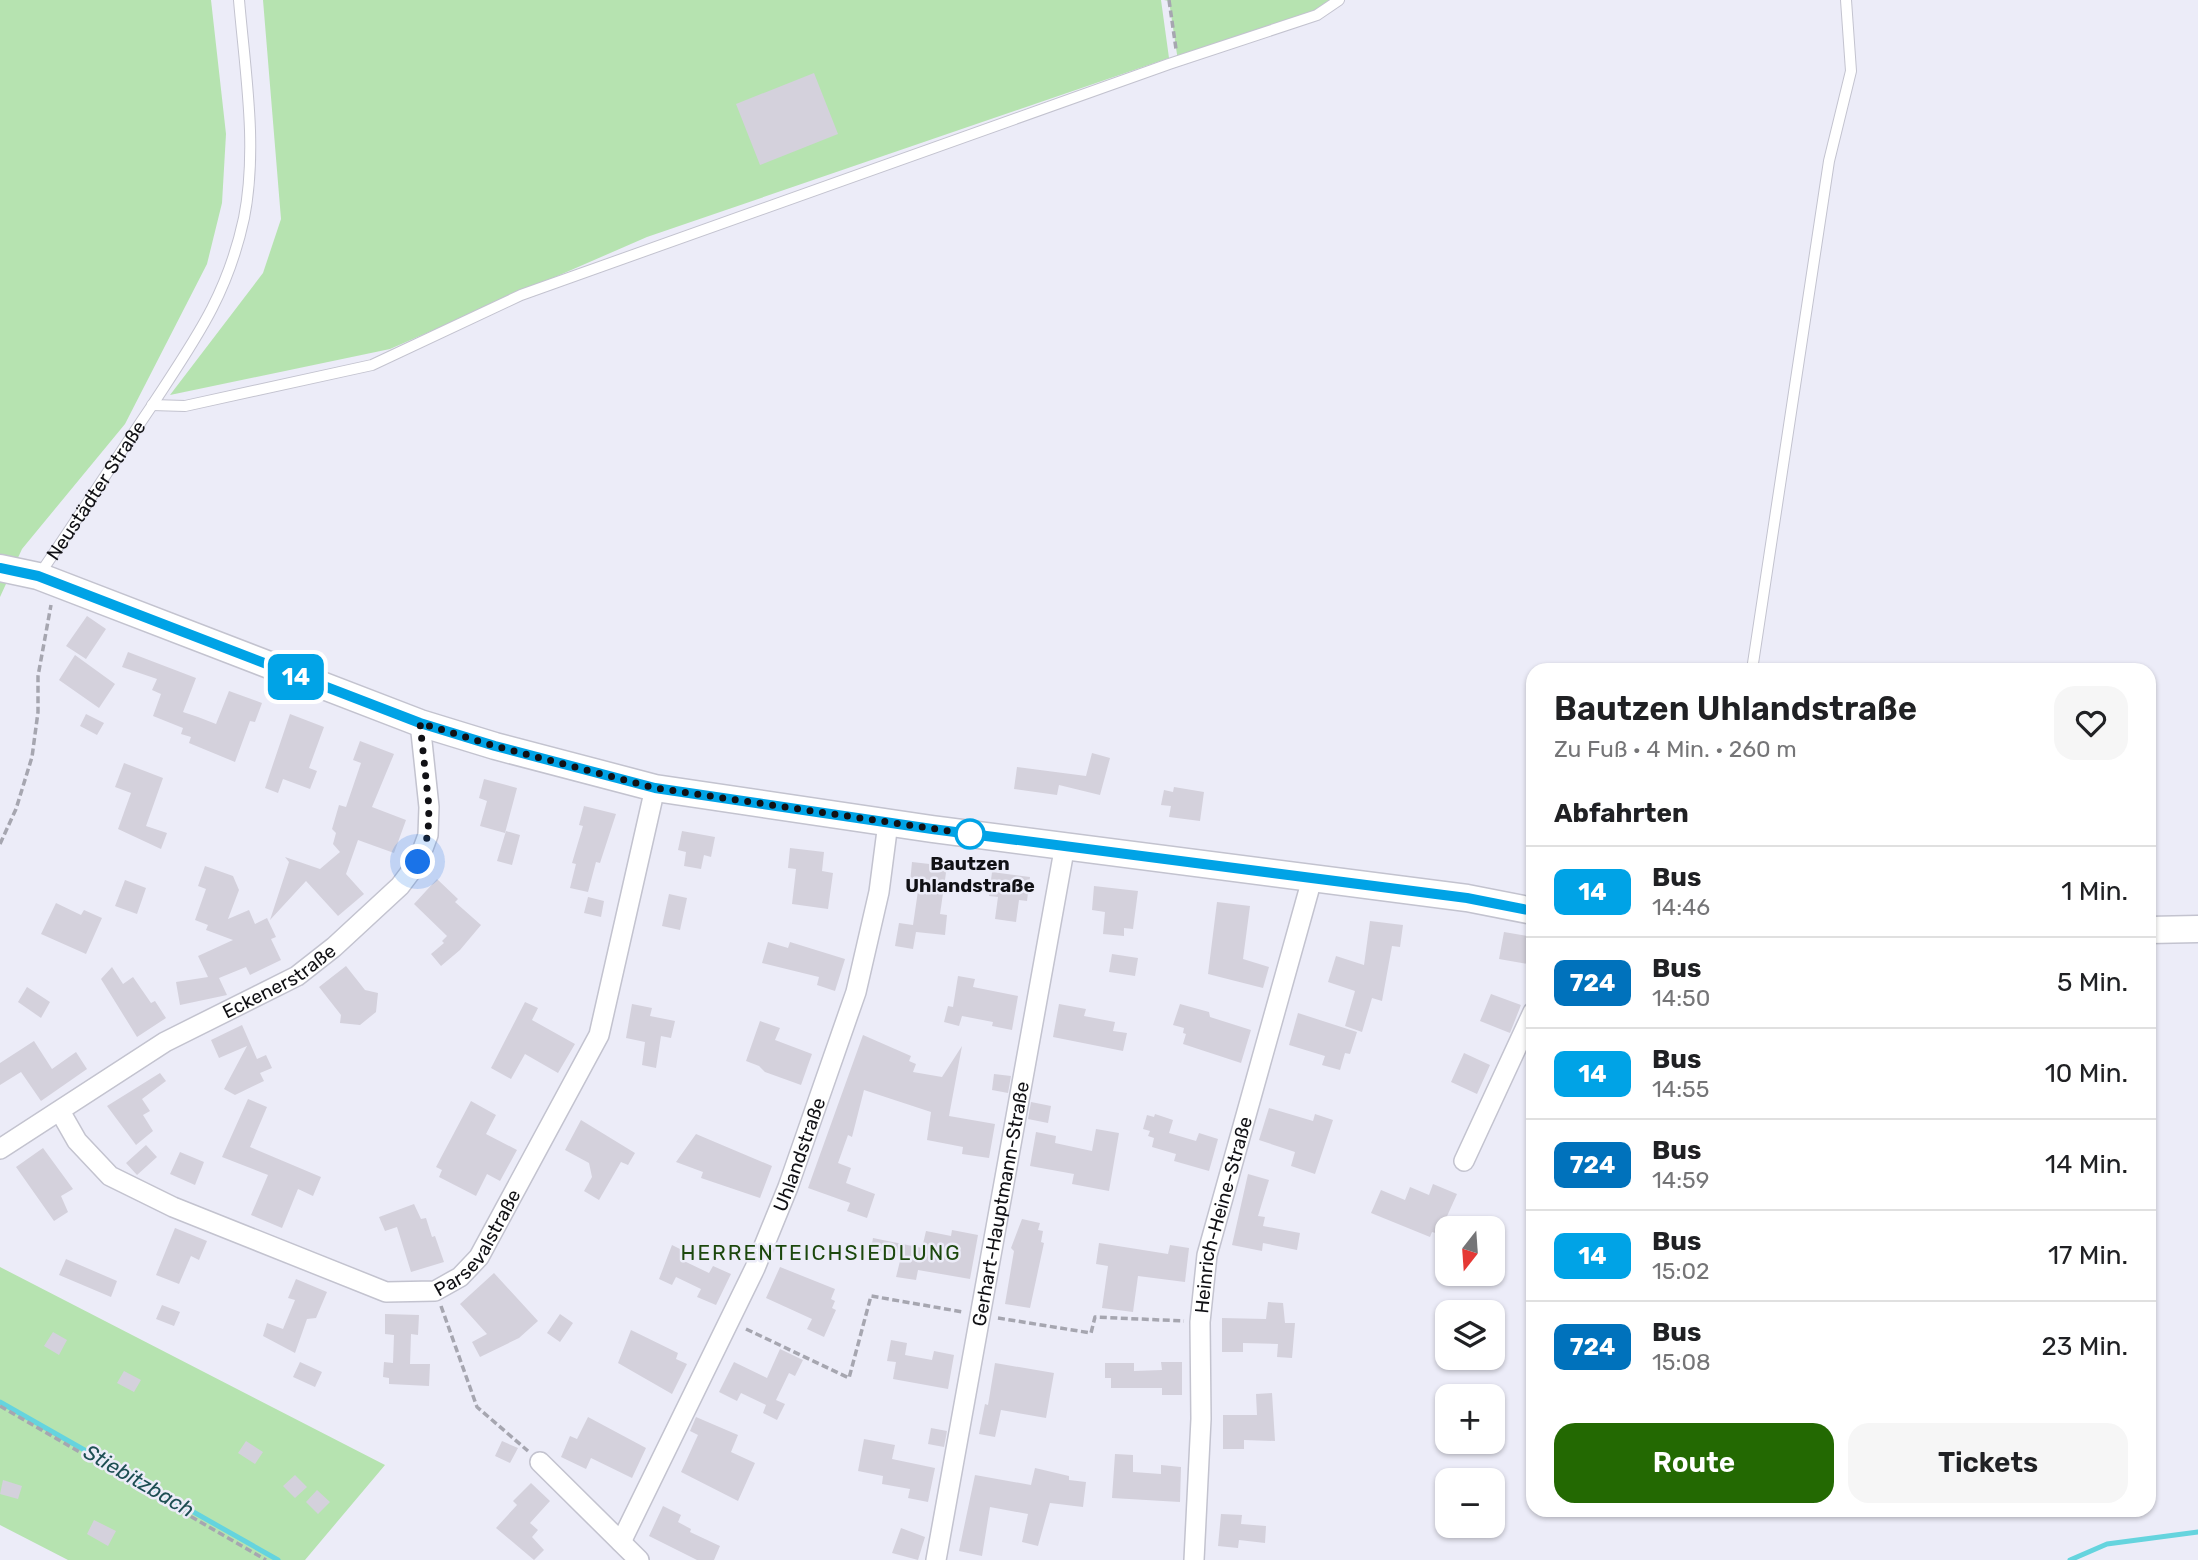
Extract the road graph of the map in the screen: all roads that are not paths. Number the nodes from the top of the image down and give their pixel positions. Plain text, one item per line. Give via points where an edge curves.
1 (239, 0) edge
2 (1339, 0) edge
3 (1846, 0) edge
4 (152, 405) junction
5 (0, 568) edge
6 (47, 579) junction
7 (1753, 663) edge
8 (420, 723) junction
9 (655, 788) junction
10 (888, 823) junction
11 (1065, 845) junction
12 (1312, 879) junction
13 (1526, 910) edge
14 (2198, 929) edge
15 (2156, 930) edge
16 (1526, 1027) edge
17 (61, 1113) junction
18 (0, 1149) edge
19 (1464, 1161) dead end
20 (540, 1462) road end
21 (621, 1542) junction
22 (639, 1560) edge
23 (936, 1560) edge
24 (1194, 1560) edge

1 - 4 lane, Neustädter Straße via 251,140 244,215 215,307
2 - 4 lane via 1317,15 521,295 372,365 185,406
3 - 7 lane via 1851,71 1829,161
4 - 6 lane, Neustädter Straße
5 - 6 street, Neustädter Straße
6 - 8 street, Neustädter Straße
8 - 9 street, Neustädter Straße
8 - 17 street, Eckenerstraße via 428,835 418,862 400,886 297,976 165,1042
9 - 10 street, Neustädter Straße
9 - 17 street, Parsevalstraße via 599,1035 479,1257 460,1277 435,1291 386,1293 173,1207 110,1176 77,1141
10 - 11 street, Neustädter Straße
10 - 21 street, Uhlandstraße via 879,892 856,992 788,1188 755,1268
11 - 12 street, Neustädter Straße
11 - 23 street, Gerhart-Hauptmann-Straße
12 - 13 street, Neustädter Straße
12 - 24 street, Heinrich-Heine-Straße via 1207,1255 1200,1322
14 - 15 street
16 - 19 street
17 - 18 street, Eckenerstraße
20 - 21 street
21 - 22 street

